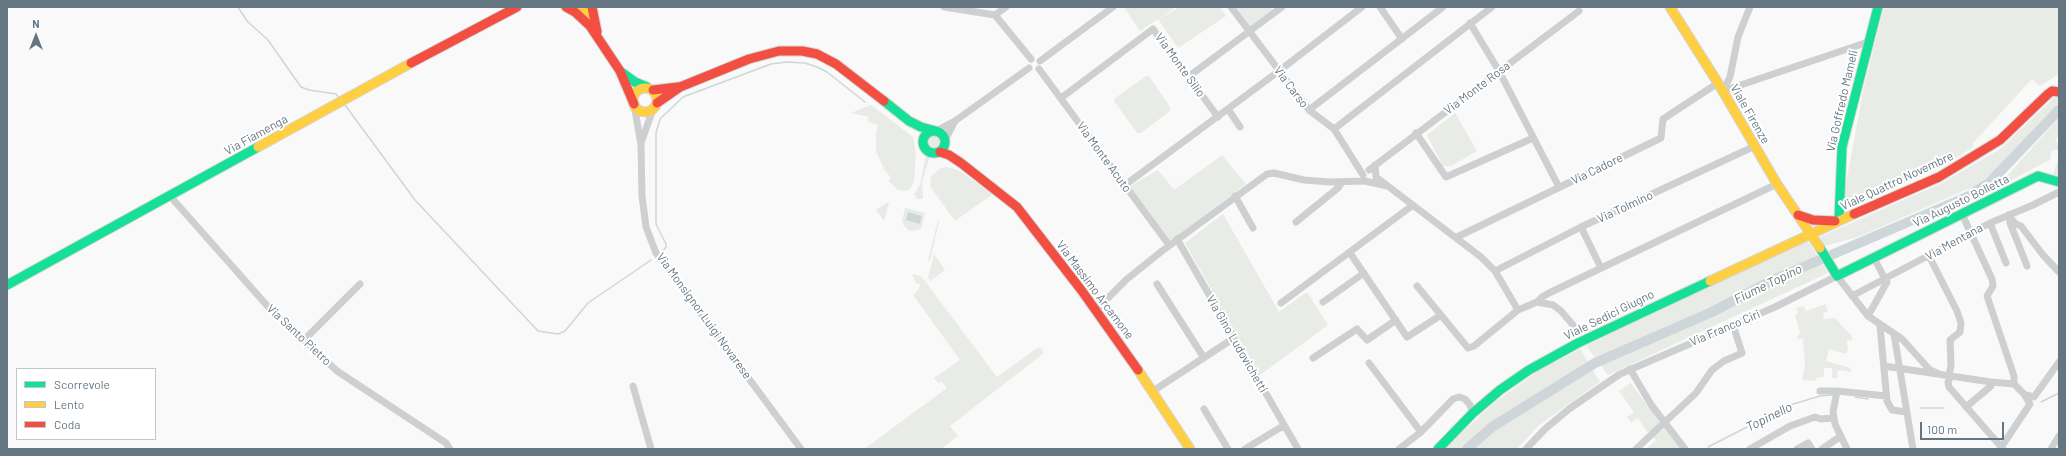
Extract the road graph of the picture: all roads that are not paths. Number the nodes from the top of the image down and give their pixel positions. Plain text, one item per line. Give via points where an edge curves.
1 (516, 7) edge
2 (566, 7) edge
3 (583, 7) edge
4 (592, 7) edge
5 (944, 7) edge
6 (1006, 7) edge
7 (1113, 7) edge
8 (1231, 7) edge
9 (1282, 7) edge
10 (1362, 7) edge
11 (1380, 7) edge
12 (1443, 7) edge
13 (1492, 7) edge
14 (1670, 7) edge
15 (1750, 7) edge
16 (1878, 7) edge
17 (1579, 11) dead end
18 (995, 16) junction
19 (1470, 23) junction
20 (590, 26) junction
21 (1249, 31) junction
22 (597, 36) junction
23 (1402, 39) junction
24 (1868, 42) junction
25 (1031, 59) junction
26 (1040, 61) junction
27 (1029, 68) junction
28 (1039, 69) junction
29 (620, 71) junction
30 (1279, 71) junction
31 (1500, 71) junction
32 (1188, 76) junction
33 (1718, 83) junction
34 (680, 87) junction
35 (650, 89) junction
36 (2057, 90) edge
37 (1723, 91) junction
38 (1061, 98) junction
39 (634, 104) junction
40 (655, 106) junction
41 (1228, 109) junction
42 (1309, 110) junction
43 (1218, 116) junction
44 (909, 121) junction
45 (956, 121) junction
46 (1240, 127) dead end
47 (1334, 129) junction
48 (936, 131) junction
49 (1416, 134) junction
50 (1533, 138) junction
51 (945, 140) junction
52 (923, 141) junction
53 (641, 145) junction
54 (1755, 146) junction
55 (940, 152) junction
56 (961, 163) junction
57 (1370, 175) junction
58 (1342, 182) junction
59 (2059, 182) edge
60 (1777, 184) junction
61 (1125, 185) junction
62 (1559, 187) junction
63 (2059, 192) edge
64 (170, 196) junction
65 (1235, 196) junction
66 (1839, 202) junction
67 (1413, 204) junction
68 (1962, 214) junction
69 (1798, 215) junction
70 (2009, 217) junction
71 (1820, 220) junction
72 (1839, 220) junction
73 (1296, 222) dead end
74 (1990, 223) junction
75 (1581, 227) junction
76 (1253, 228) dead end
77 (1972, 232) junction
78 (1813, 236) junction
79 (1457, 237) junction
80 (1177, 239) junction
81 (1169, 245) junction
82 (1350, 253) junction
83 (1928, 256) junction
84 (1874, 258) junction
85 (2006, 263) dead end
86 (2027, 266) dead end
87 (1601, 268) junction
88 (1495, 271) junction
89 (2059, 272) edge
90 (1364, 273) junction
91 (1837, 276) junction
92 (1885, 278) junction
93 (360, 284) dead end
94 (1157, 284) dead end
95 (7, 285) edge
96 (1417, 286) dead end
97 (1852, 296) junction
98 (1323, 302) dead end
99 (1538, 302) junction
100 (1281, 303) dead end
101 (1096, 310) junction
102 (1518, 310) junction
103 (1441, 315) junction
104 (1868, 316) junction
105 (1396, 320) junction
106 (1733, 325) junction
107 (1880, 326) junction
108 (1579, 332) junction
109 (1894, 334) junction
110 (1591, 337) junction
111 (1234, 338) junction
112 (304, 340) junction
113 (1578, 343) junction
114 (1204, 358) junction
115 (1313, 358) dead end
116 (1369, 362) dead end
117 (2059, 362) edge
118 (1884, 366) junction
119 (1898, 368) junction
120 (1630, 369) junction
121 (1939, 374) junction
122 (1950, 376) junction
123 (2014, 380) junction
124 (1991, 382) junction
125 (633, 386) dead end
126 (1837, 390) junction
127 (1153, 391) junction
128 (1820, 391) dead end
129 (1886, 396) junction
130 (2032, 400) junction
131 (1966, 407) junction
132 (1204, 409) dead end
133 (1474, 409) junction
134 (1907, 412) junction
135 (1834, 418) junction
136 (1665, 422) junction
137 (1283, 426) junction
138 (1421, 432) junction
139 (1841, 436) junction
140 (2059, 436) edge
141 (1760, 447) edge
142 (450, 449) edge
143 (651, 449) edge
144 (801, 449) edge
145 (1190, 449) edge
146 (1228, 449) edge
147 (1245, 449) edge
148 (1298, 449) edge
149 (1399, 449) edge
150 (1438, 449) edge
151 (1526, 449) edge
152 (1636, 449) edge
153 (1685, 449) edge
154 (1750, 449) edge
155 (1797, 449) edge
156 (1812, 449) edge
157 (1822, 449) edge
158 (1847, 449) edge
159 (1914, 449) edge
160 (2001, 449) edge
161 (2051, 449) edge

1 - 64 main road, Via Fiamenga
2 - 20 main road
3 - 20 main road
4 - 22 main road
5 - 18 street
6 - 18 street
7 - 26 street
8 - 21 street, Via Carso
9 - 21 street
10 - 30 street
11 - 23 street
12 - 23 street
13 - 19 street
14 - 33 main road, Viale Firenze
15 - 37 street via 1738,37 1730,77
16 - 24 main road, Via Goffredo Mameli
17 - 31 street, Via Monte Rosa
18 - 25 street
19 - 31 street
19 - 47 street
20 - 22 main road
21 - 30 street, Via Carso
21 - 32 street
22 - 29 main road
23 - 42 street
24 - 37 street
24 - 66 main road, Via Goffredo Mameli via 1842,147
25 - 26 street
25 - 27 street
26 - 28 street
27 - 28 street via 1034,71
27 - 45 street
28 - 38 street, Via Monte Acuto
29 - 35 main road
29 - 39 main road
30 - 41 street
30 - 42 street, Via Carso
31 - 49 street, Via Monte Rosa
31 - 50 street
32 - 38 street, Via Monte Silio via 1153,29
32 - 43 street, Via Monte Silio
33 - 37 main road, Viale Firenze
33 - 62 street, Via Cadore via 1663,119 1661,138
34 - 35 main road, Via Massimo Arcamone
34 - 40 main road, Via Massimo Arcamone
34 - 44 main road, Via Massimo Arcamone via 768,53 802,51 817,54 836,64
35 - 39 main road via 640,88 634,93
35 - 40 main road via 657,96
36 - 72 main road, Viale Quattro Novembre via 2000,140 1982,152 1939,177
37 - 54 main road, Viale Firenze
38 - 61 street, Via Monte Acuto
39 - 40 main road via 642,112
39 - 53 street, Via Monsignor Luigi Novarese
40 - 53 street, Via Monsignor Luigi Novarese
41 - 43 street
41 - 46 street
42 - 47 street, Via Carso
43 - 61 street
44 - 48 main road, Via Massimo Arcamone
44 - 52 main road, Via Massimo Arcamone
45 - 48 street
45 - 51 street
47 - 57 street, Via Carso via 1355,162
48 - 51 main road, Via Massimo Arcamone via 942,134
48 - 52 main road via 926,134
49 - 50 street via 1446,177
49 - 57 street, Via Monte Rosa via 1375,165
50 - 62 street
51 - 55 main road via 945,147
51 - 56 main road, Via Massimo Arcamone
52 - 55 main road, Via Massimo Arcamone via 927,151 933,154
53 - 144 street, Via Monsignor Luigi Novarese via 642,196 646,227 656,252
54 - 60 main road, Viale Firenze
54 - 75 street, Via Tolmino
55 - 56 main road, Via Massimo Arcamone
56 - 101 main road, Via Massimo Arcamone via 1017,207
57 - 58 street
57 - 67 street
58 - 65 street via 1293,179 1270,173 1260,177
58 - 73 street
59 - 68 main road, Via Augusto Bolletta via 2038,176
60 - 69 main road, Viale Firenze
60 - 87 street
61 - 81 street, Via Monte Acuto
62 - 79 street, Via Cadore
63 - 70 street, Via Mentana
64 - 95 main road, Via Fiamenga
64 - 112 street, Via Santo Pietro via 266,304
65 - 76 street
65 - 80 street
66 - 71 main road via 1831,215
66 - 72 main road, Via Goffredo Mameli
67 - 79 street
67 - 82 street
68 - 77 street
68 - 84 main road, Via Augusto Bolletta
69 - 71 main road, Viale Quattro Novembre
69 - 78 main road, Viale Firenze
70 - 74 street, Via Mentana
70 - 86 street
70 - 89 street via 2021,226
71 - 72 main road, Viale Quattro Novembre
72 - 78 main road, Viale Quattro Novembre
74 - 77 street, Via Mentana
74 - 85 street
75 - 87 street
75 - 88 street, Via Tolmino
77 - 83 street, Via Mentana
77 - 123 street via 1993,281 1993,286 1986,296
78 - 91 main road, Viale Firenze
78 - 110 main road, Viale Sedici Giugno
79 - 88 street
80 - 81 street
80 - 111 street, Via Gino Ludovichetti
81 - 101 street via 1127,279
82 - 90 street
82 - 100 street
83 - 92 street, Via Mentana
83 - 122 street via 1961,323 1960,332 1950,340
84 - 91 main road, Via Augusto Bolletta
84 - 92 street
87 - 99 street via 1542,297
88 - 102 street
90 - 98 street
90 - 105 street
91 - 97 street
91 - 106 street, Via Franco Ciri
92 - 97 street, Via Mentana
92 - 104 street via 1887,282
93 - 112 street
94 - 114 street
96 - 103 street
97 - 104 street
99 - 102 street
99 - 108 street via 1548,303 1557,308
101 - 127 main road, Via Massimo Arcamone
102 - 103 street via 1474,346 1468,348
103 - 105 street via 1407,337
104 - 107 street
105 - 115 street via 1367,340 1357,329
106 - 120 street, Via Franco Ciri
106 - 136 street via 1742,353 1712,370 1696,393
107 - 109 street
107 - 118 street
108 - 110 street
108 - 113 street
109 - 119 street
109 - 121 street via 1906,343 1930,370
110 - 113 main road, Viale Sedici Giugno
111 - 114 street
111 - 137 street, Via Gino Ludovichetti
112 - 142 street, Via Santo Pietro via 337,371 446,443
113 - 133 main road, Viale Sedici Giugno via 1524,373
114 - 127 street
116 - 138 street
117 - 130 street
118 - 119 street
118 - 129 street
119 - 121 street
119 - 134 street
120 - 136 street via 1652,406
120 - 151 street, Via Franco Ciri via 1569,409 1545,428
121 - 122 street
122 - 124 street
122 - 131 street via 1949,387
123 - 124 street
123 - 130 street
124 - 131 street via 1991,386
125 - 143 street
126 - 128 street
126 - 129 street
126 - 135 street
127 - 145 main road, Via Massimo Arcamone
129 - 134 street via 1892,410
130 - 160 street
131 - 160 street
132 - 146 street
133 - 138 street via 1462,398 1453,399
133 - 150 main road, Viale Sedici Giugno
134 - 159 street
135 - 139 street
135 - 141 street via 1815,417 1790,426
136 - 152 street
136 - 153 street
137 - 147 street
137 - 148 street, Via Gino Ludovichetti
138 - 149 street
139 - 157 street
139 - 158 street
140 - 161 street
141 - 154 street
155 - 156 street via 1808,443

